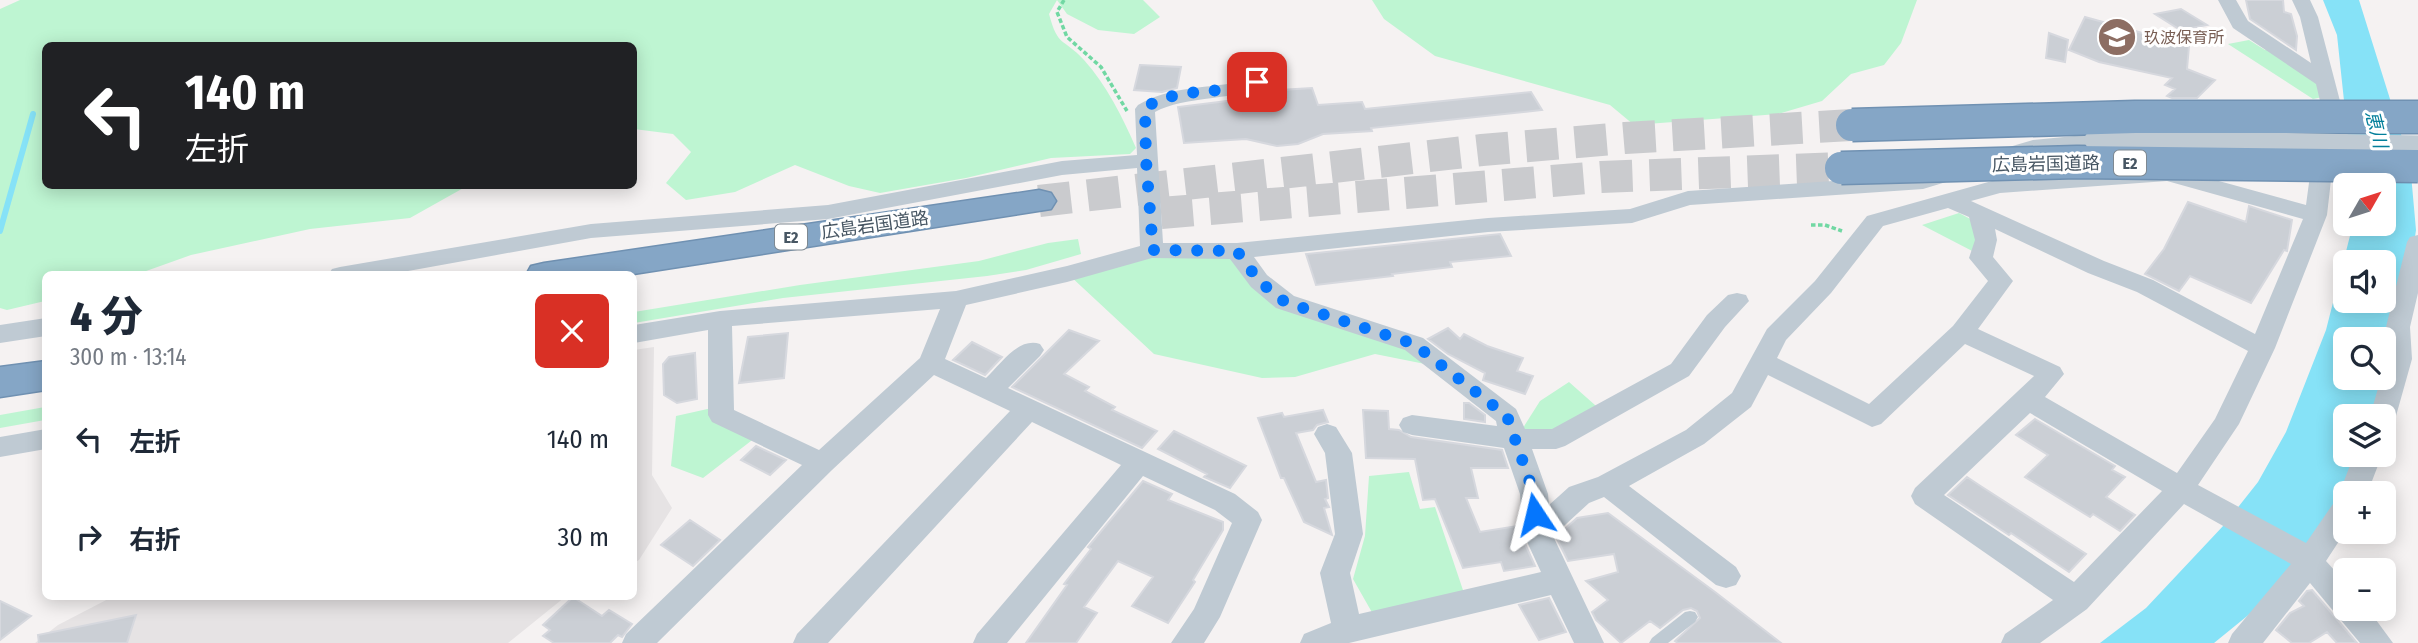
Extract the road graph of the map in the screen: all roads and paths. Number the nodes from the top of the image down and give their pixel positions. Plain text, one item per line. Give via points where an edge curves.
1 (1064, 0) edge
2 (2227, 0) edge
3 (2301, 0) edge
4 (1274, 76) dead end
5 (2323, 80) junction
6 (1145, 114) junction
7 (2418, 117) edge
8 (1852, 125) tunnel mouth
9 (2418, 146) edge
10 (1146, 160) junction
11 (2418, 166) edge
12 (1841, 168) tunnel mouth
13 (1950, 200) junction
14 (1979, 214) junction
15 (2316, 215) junction
16 (1811, 225) dead end
17 (1864, 235) junction
18 (2418, 242) edge
19 (1153, 250) junction
20 (1237, 251) junction
21 (363, 271) edge
22 (577, 271) edge
23 (637, 283) edge
24 (956, 299) junction
25 (1737, 301) dead end
26 (720, 319) junction
27 (42, 328) edge
28 (1962, 332) junction
29 (637, 333) edge
30 (0, 334) edge
31 (2262, 348) junction
32 (1031, 350) dead end
33 (42, 355) edge
34 (0, 360) edge
35 (1761, 361) junction
36 (931, 363) junction
37 (2408, 364) edge
38 (42, 376) edge
39 (0, 382) edge
40 (989, 391) junction
41 (2028, 399) junction
42 (2389, 404) edge
43 (1027, 410) junction
44 (1412, 425) dead end
45 (1327, 435) dead end
46 (1516, 439) junction
47 (42, 440) edge
48 (0, 447) edge
49 (822, 463) junction
50 (1138, 463) junction
51 (1608, 485) junction
52 (2180, 489) junction
53 (2333, 525) edge
54 (1537, 533) junction
55 (2308, 559) junction
56 (1726, 576) dead end
57 (1557, 581) junction
58 (2333, 589) edge
59 (2076, 600) junction
60 (1690, 617) dead end
61 (2360, 621) edge
62 (1348, 630) junction
63 (638, 643) edge
64 (808, 643) edge
65 (988, 643) edge
66 (1186, 643) edge
67 (1315, 643) edge
68 (1589, 643) edge
69 (1657, 643) edge
70 (2016, 643) edge
71 (2243, 643) edge
72 (2378, 643) edge

1 - 6 path via 1058,12 1067,37 1101,67 1124,110
2 - 5 street via 2240,24
3 - 5 street
4 - 6 street via 1241,88 1158,99 1145,108
5 - 15 street via 2330,101
6 - 10 street
7 - 8 highway, bridge via 2057,117
9 - 20 street, bridge via 2095,140 2034,146 1923,182 1688,198 1632,216 1488,225
10 - 19 street
10 - 21 street via 1062,168 828,212 591,231
11 - 12 highway, 広島岩国道路 / E2, bridge via 2077,162
13 - 14 street
13 - 15 street via 1998,186 2168,174
13 - 17 street via 1875,220
14 - 28 street via 1986,240 1981,258 2001,281
14 - 31 street via 2146,286
15 - 31 street
16 - 17 path
17 - 35 street via 1823,287 1776,335
18 - 37 street via 2398,327
19 - 20 street
19 - 24 street
20 - 46 street via 1259,281 1285,302 1414,344 1507,416
22 - 23 highway, 広島岩国道路 / E2 via 1042,214
24 - 26 street
24 - 36 street
25 - 46 street via 1680,370 1556,439
26 - 29 street
26 - 49 street via 721,415
27 - 30 street
28 - 35 street via 1872,417
28 - 41 street via 2050,374
31 - 52 street via 2225,424
32 - 40 street
33 - 34 highway
35 - 51 street via 1742,400 1695,437
36 - 40 street
36 - 49 street
37 - 42 street
38 - 39 highway
40 - 43 street
41 - 52 street
41 - 59 street via 1925,496
43 - 50 street
43 - 64 street
44 - 46 street
45 - 62 street via 1338,453 1349,534 1335,573
46 - 54 street via 1534,494
47 - 48 street
49 - 63 street
50 - 65 street
50 - 66 street via 1225,502 1248,520 1205,617
51 - 54 street via 1578,495
51 - 56 street
52 - 55 street
52 - 59 street
53 - 55 street
54 - 57 street
55 - 58 street
55 - 71 street
57 - 62 street
57 - 68 street
59 - 70 street
60 - 69 lane
61 - 72 street
62 - 67 street

